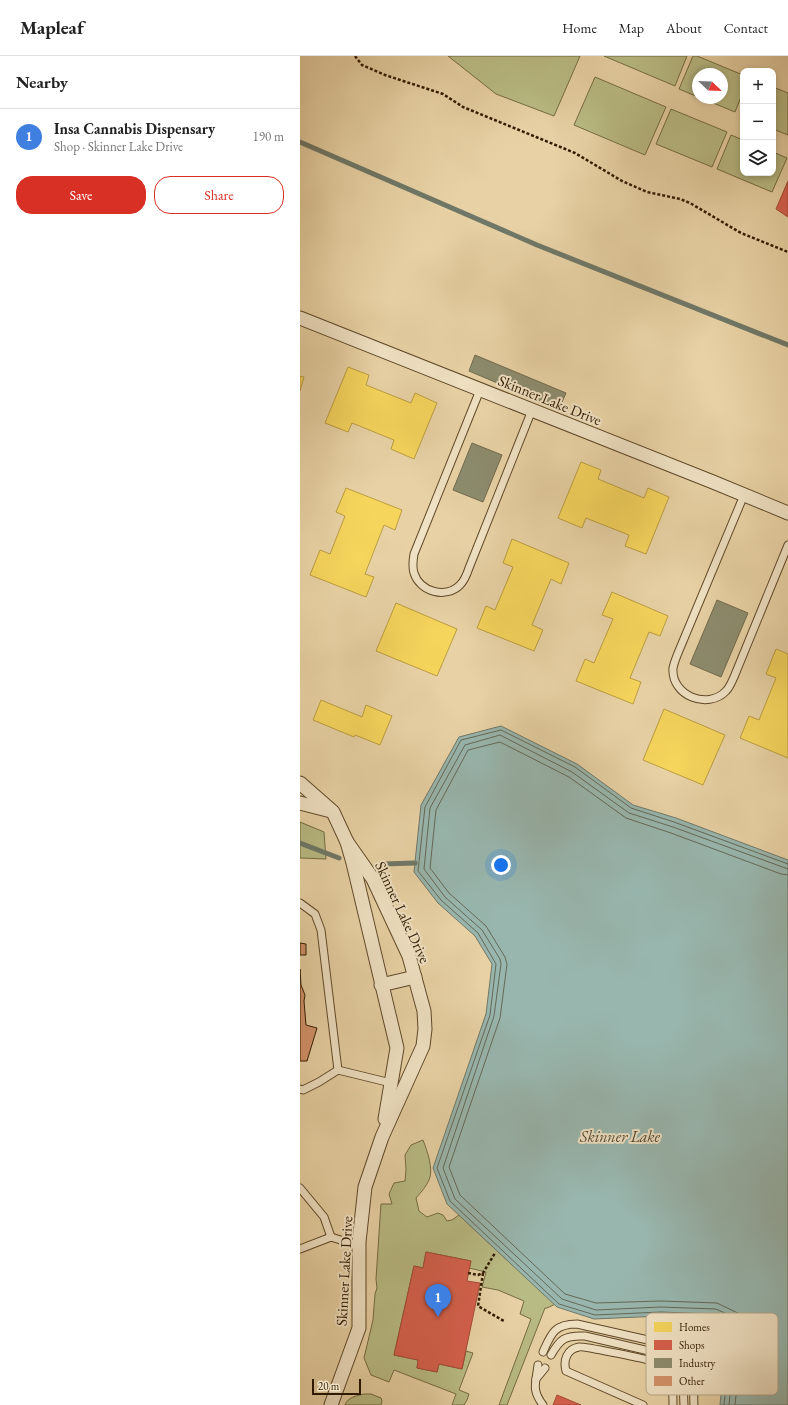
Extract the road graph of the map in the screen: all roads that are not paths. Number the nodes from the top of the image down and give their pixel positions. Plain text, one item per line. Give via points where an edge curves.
1 (300, 318) edge
2 (480, 390) junction
3 (532, 410) junction
4 (744, 495) junction
5 (788, 513) edge
6 (788, 545) edge
7 (300, 783) edge
8 (300, 803) edge
9 (333, 812) junction
10 (347, 842) junction
11 (300, 903) edge
12 (415, 977) junction
13 (381, 985) junction
14 (338, 1070) junction
15 (391, 1083) junction
16 (300, 1089) edge
17 (382, 1137) junction
18 (300, 1188) edge
19 (331, 1238) junction
20 (359, 1246) junction
21 (300, 1249) edge
22 (646, 1340) edge
23 (646, 1350) edge
24 (543, 1352) dead end
25 (551, 1355) dead end
26 (646, 1359) edge
27 (538, 1365) dead end
28 (545, 1368) dead end
29 (536, 1379) junction
30 (673, 1395) edge
31 (683, 1395) edge
32 (694, 1395) edge
33 (331, 1405) edge
34 (543, 1405) edge
35 (643, 1405) edge
36 (674, 1405) edge
37 (684, 1405) edge
38 (694, 1405) edge

1 - 2 street, Skinner Lake Drive
2 - 3 street, Skinner Lake Drive
2 - 3 lane via 414,554 414,572 417,580 426,589 438,593 447,592 462,584
3 - 4 street, Skinner Lake Drive
4 - 5 street, Skinner Lake Drive
4 - 6 lane via 673,668 674,678 686,694 695,699 708,700 727,690
7 - 9 street, Skinner Lake Drive
8 - 9 street
9 - 10 street, Skinner Lake Drive
10 - 12 street, Skinner Lake Drive via 373,879 409,956
10 - 13 street, Skinner Lake Drive
11 - 14 lane via 315,914 321,930
12 - 13 street, Skinner Lake Drive
12 - 17 street, Skinner Lake Drive via 424,1011 423,1046
13 - 15 street, Skinner Lake Drive via 397,1048
14 - 15 lane
14 - 16 lane via 303,1090
15 - 17 street, Skinner Lake Drive
17 - 20 street, Skinner Lake Drive via 365,1187
18 - 19 lane via 324,1217
19 - 20 lane
19 - 21 lane
20 - 33 street, Skinner Lake Drive via 359,1328
22 - 24 lane via 567,1324 551,1335
23 - 25 lane via 577,1336 564,1338
26 - 35 lane via 580,1346 569,1352 564,1366 566,1371
27 - 29 lane
28 - 29 lane
29 - 34 lane via 534,1389
30 - 36 lane
31 - 37 lane
32 - 38 lane

